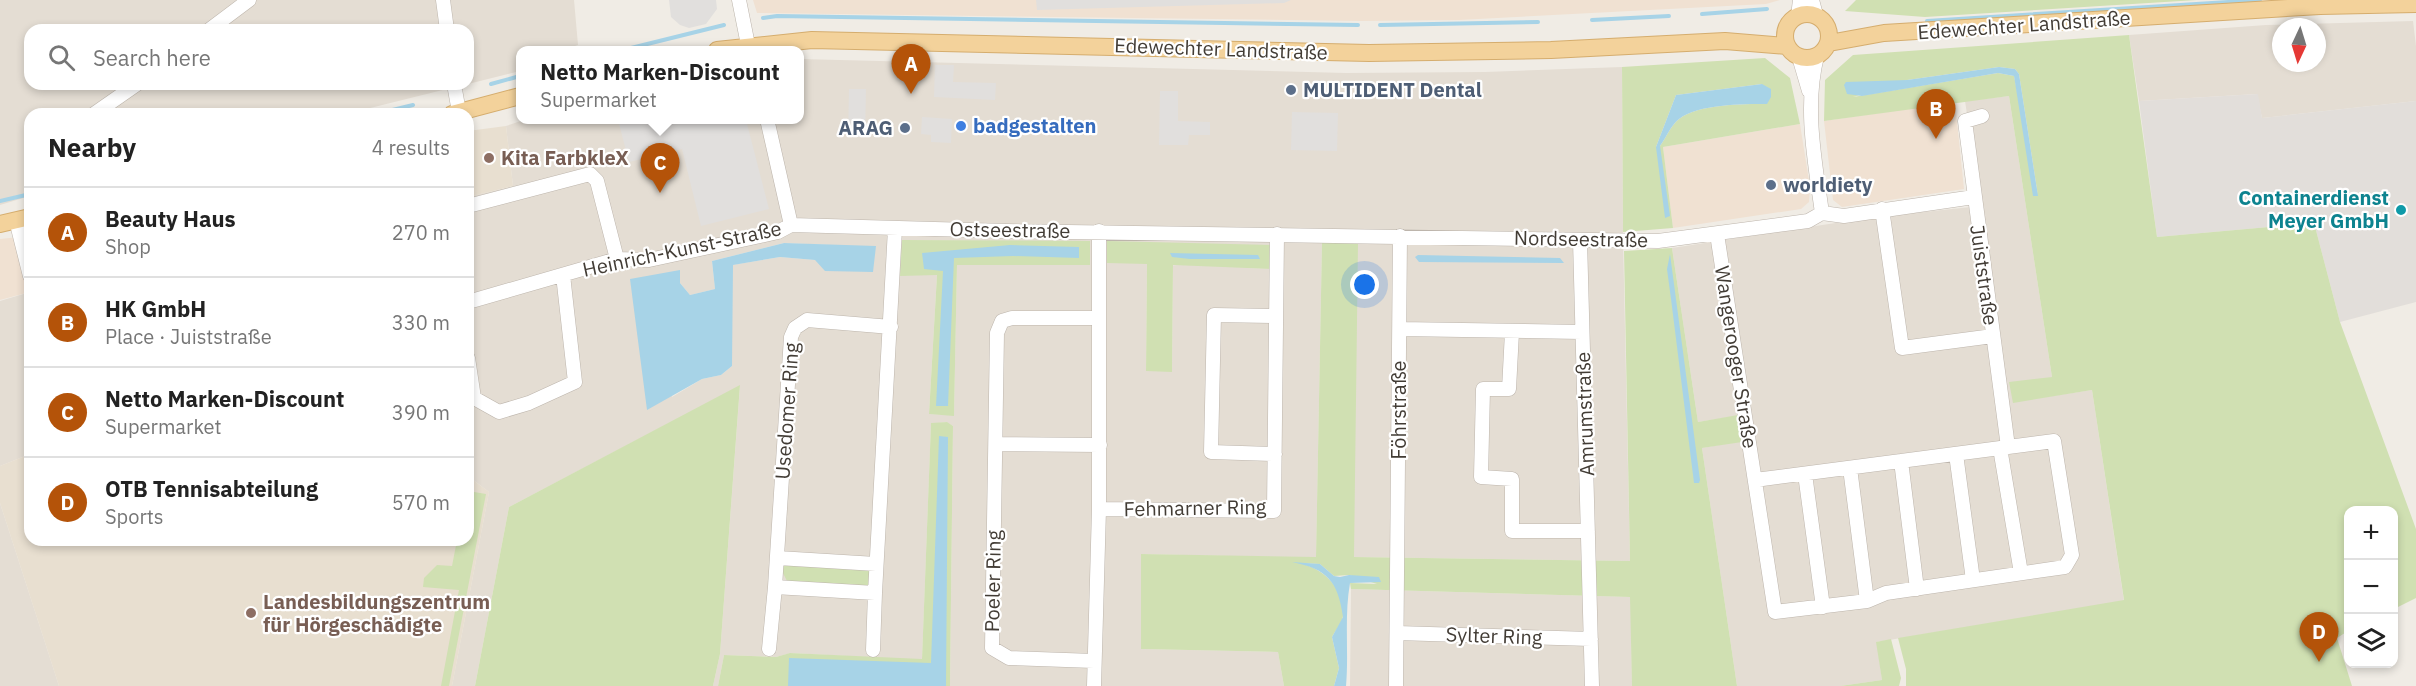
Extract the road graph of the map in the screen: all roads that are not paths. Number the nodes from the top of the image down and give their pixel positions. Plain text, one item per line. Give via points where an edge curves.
1 (249, 0) edge
2 (443, 0) edge
3 (739, 0) edge
4 (2416, 4) edge
5 (1799, 8) edge
6 (1821, 21) edge
7 (218, 24) edge
8 (446, 24) edge
9 (1791, 44) junction
10 (749, 46) edge
11 (765, 46) edge
12 (1817, 56) junction
13 (128, 90) edge
14 (454, 90) edge
15 (1810, 96) junction
16 (516, 97) edge
17 (103, 108) edge
18 (456, 108) edge
19 (474, 108) edge
20 (1982, 116) dead end
21 (768, 124) edge
22 (1974, 197) junction
23 (474, 204) edge
24 (1882, 209) junction
25 (1822, 213) junction
26 (15, 220) edge
27 (791, 225) junction
28 (895, 229) junction
29 (1099, 231) junction
30 (1277, 234) junction
31 (1717, 234) junction
32 (1336, 236) joint
33 (1400, 236) junction
34 (1580, 240) junction
35 (24, 254) edge
36 (617, 259) junction
37 (563, 275) junction
38 (474, 300) edge
39 (1276, 316) junction
40 (1099, 318) junction
41 (891, 327) junction
42 (1400, 329) junction
43 (1512, 332) junction
44 (1582, 332) junction
45 (1993, 336) junction
46 (474, 398) edge
47 (996, 444) junction
48 (1100, 446) junction
49 (2004, 448) junction
50 (1275, 454) junction
51 (1956, 454) junction
52 (1901, 461) junction
53 (1850, 468) junction
54 (1805, 474) junction
55 (1755, 480) junction
56 (1099, 509) junction
57 (1588, 531) junction
58 (778, 558) junction
59 (876, 564) junction
60 (2021, 573) junction
61 (1973, 580) junction
62 (775, 587) junction
63 (1917, 589) junction
64 (875, 593) junction
65 (1867, 602) junction
66 (1823, 607) junction
67 (1397, 633) junction
68 (1591, 639) junction
69 (769, 649) dead end
70 (873, 650) dead end
71 (1094, 661) junction
72 (1094, 686) edge
73 (1396, 686) edge
74 (1592, 686) edge

1 - 7 street
2 - 8 street
3 - 10 street
4 - 6 main road, Edewechter Landstraße via 2320,6 1884,33
5 - 6 main road, Edewechter Landstraße
5 - 9 main road, Edewechter Landstraße
6 - 12 main road
9 - 11 main road, Edewechter Landstraße via 1725,41 1450,53 812,40
9 - 12 main road, Edewechter Landstraße
9 - 15 street
12 - 15 street
13 - 17 street
14 - 18 street
15 - 25 street
16 - 19 main road
20 - 22 street, Juiststraße via 1965,121
21 - 27 street
22 - 24 street, Nordseestraße
22 - 45 street, Juiststraße
23 - 36 street via 590,174 597,181
24 - 25 street, Nordseestraße via 1844,216
24 - 45 street via 1902,348
25 - 31 street, Nordseestraße via 1808,221
26 - 35 street
27 - 28 street, Ostseestraße
27 - 36 street, Heinrich-Kunst-Straße via 778,232 649,260
28 - 29 street, Ostseestraße
28 - 41 street
29 - 30 street, Ostseestraße
29 - 40 street
30 - 32 street, Ostseestraße
30 - 39 street, Fehmarner Ring
31 - 34 street, Nordseestraße via 1658,241
31 - 55 street, Wangerooger Straße
32 - 33 street, Nordseestraße
33 - 34 street, Nordseestraße
33 - 42 street, Föhrstraße
34 - 44 street, Amrumstraße
36 - 37 street, Heinrich-Kunst-Straße
37 - 38 street, Heinrich-Kunst-Straße
37 - 46 street via 575,382 500,412
39 - 50 street, Fehmarner Ring
39 - 50 street via 1214,315 1211,452
40 - 47 street, Poeler Ring via 1002,321 997,333
40 - 48 street
41 - 58 street, Usedomer Ring via 807,320 795,328 791,337
41 - 59 street
42 - 43 street
42 - 67 street, Föhrstraße
43 - 44 street
43 - 57 street via 1509,389 1483,389 1481,477 1512,479 1512,531
44 - 57 street, Amrumstraße
45 - 49 street, Juiststraße
47 - 48 street
47 - 71 street, Poeler Ring via 992,648 1009,658
48 - 56 street
49 - 51 street
49 - 60 street, Juiststraße
49 - 60 street via 2054,441 2072,555 2065,567
50 - 56 street, Fehmarner Ring via 1275,511
51 - 52 street
51 - 61 street
52 - 53 street
52 - 63 street
53 - 54 street
53 - 65 street
54 - 55 street
54 - 66 street
55 - 66 street, Wangerooger Straße via 1775,612
56 - 71 street
57 - 68 street, Amrumstraße
58 - 59 street
58 - 62 street, Usedomer Ring
59 - 64 street
60 - 61 street
61 - 63 street
62 - 64 street
62 - 69 street, Usedomer Ring
63 - 65 street via 1886,593
64 - 70 street
65 - 66 street
67 - 68 street, Sylter Ring
67 - 73 street
68 - 74 street
71 - 72 street

